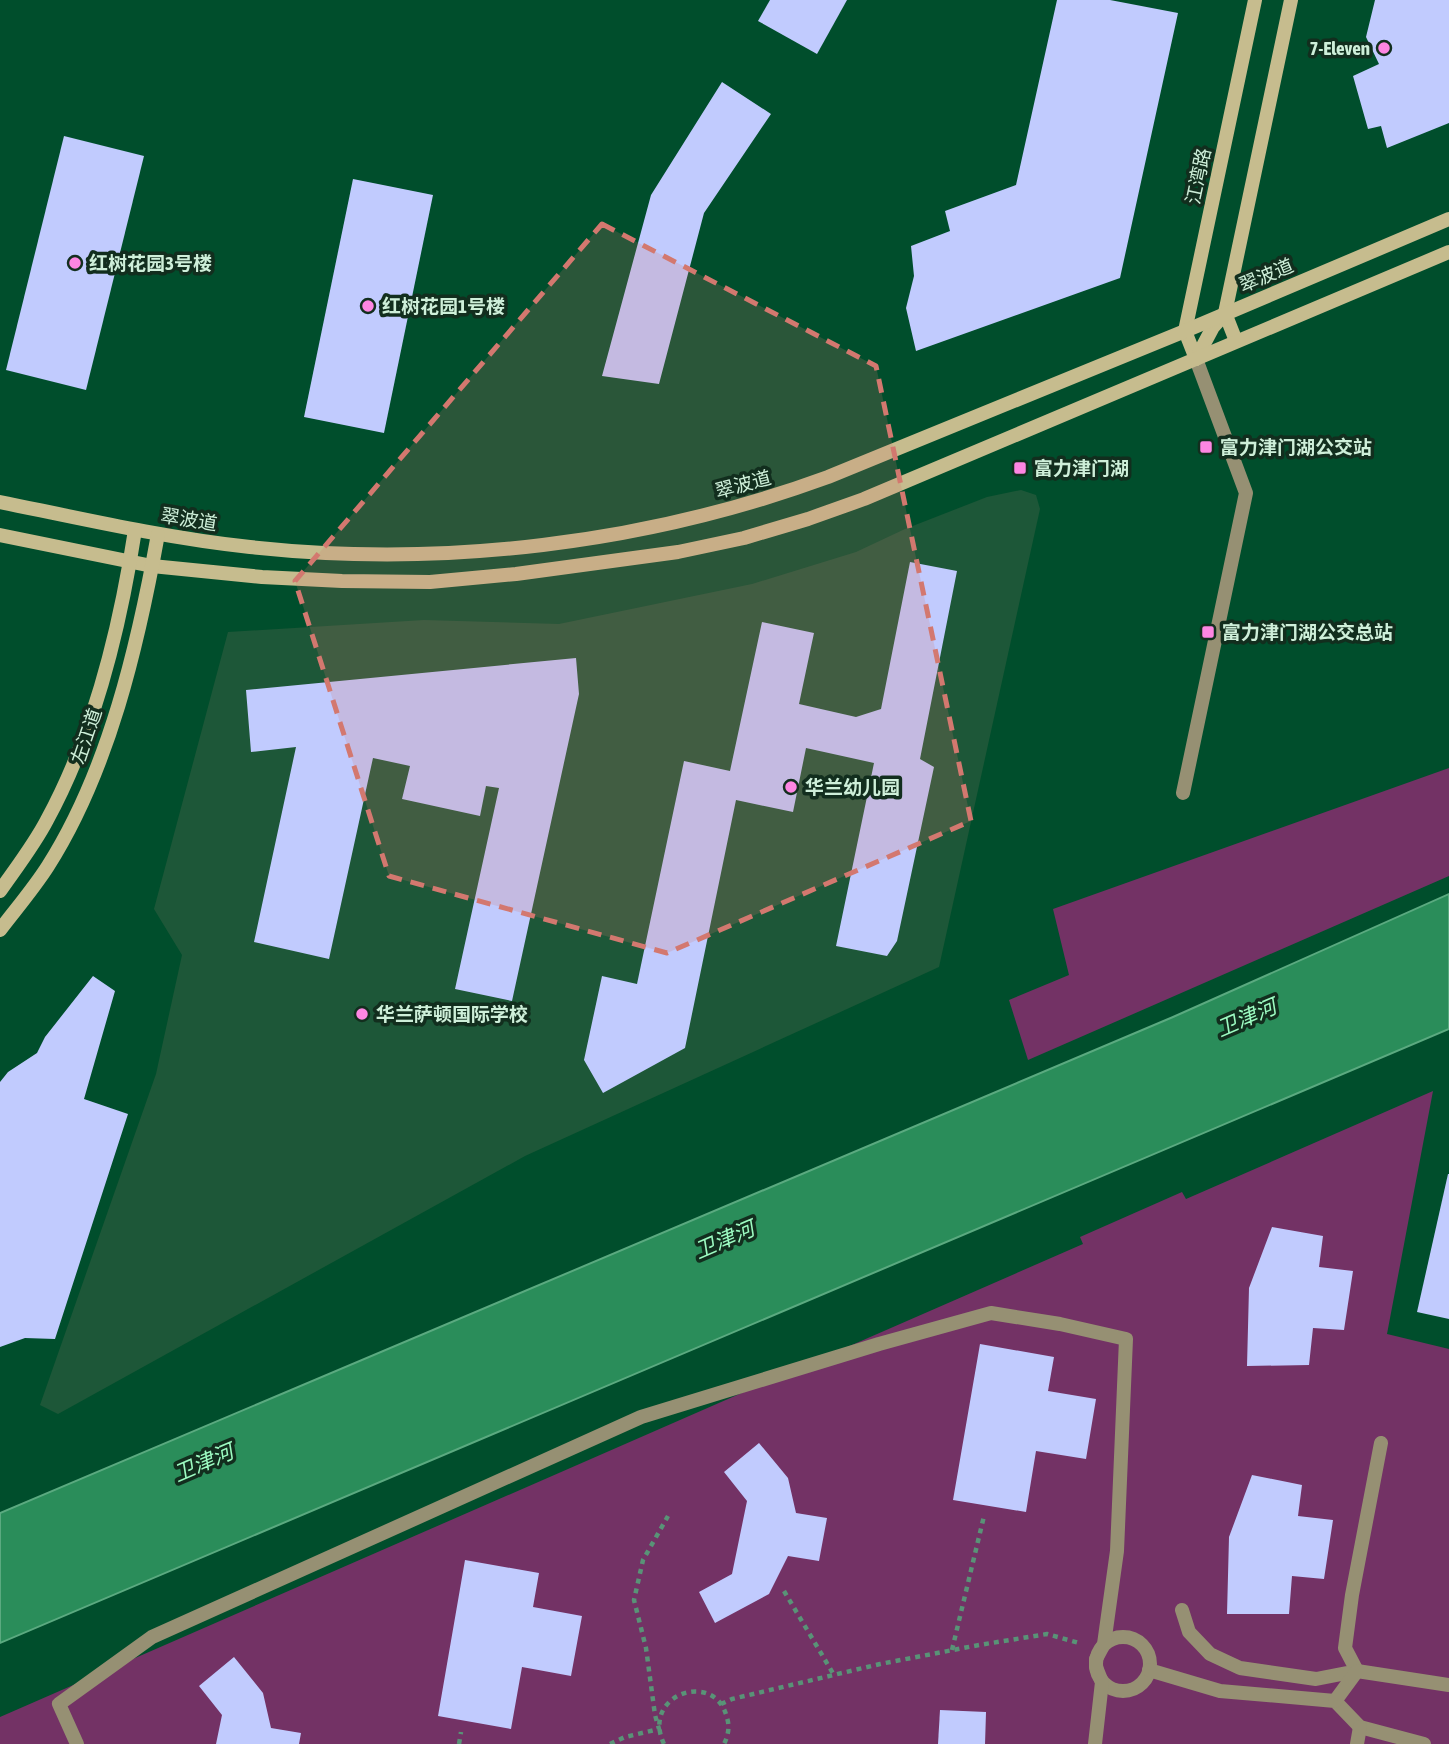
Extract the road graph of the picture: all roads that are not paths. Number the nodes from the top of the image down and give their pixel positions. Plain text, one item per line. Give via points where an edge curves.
1 (1255, 0) edge
2 (1291, 0) edge
3 (1449, 219) edge
4 (1449, 252) edge
5 (1225, 313) junction
6 (1185, 331) junction
7 (1236, 341) junction
8 (1196, 359) junction
9 (0, 502) edge
10 (135, 530) junction
11 (158, 534) junction
12 (0, 535) edge
13 (130, 562) junction
14 (152, 566) junction
15 (1183, 793) dead end
16 (0, 891) edge
17 (0, 930) edge
18 (1381, 1443) dead end
19 (1182, 1610) dead end
20 (1102, 1648) junction
21 (1149, 1670) junction
22 (1357, 1671) junction
23 (1102, 1682) junction
24 (1449, 1685) edge
25 (1335, 1701) junction
26 (1360, 1727) junction
27 (77, 1744) edge
28 (1096, 1744) edge
29 (1357, 1744) edge
30 (1424, 1744) edge

1 - 6 street, 江湾路
2 - 5 street
3 - 5 street, 翠波道
4 - 7 street
5 - 6 street, 翠波道
5 - 7 street
5 - 8 street
6 - 8 street
6 - 11 street, 翠波道 via 770,498 647,528 514,548 417,554 253,547
7 - 8 street
8 - 14 street via 864,499 744,538 678,552 430,582 342,582
8 - 15 lane via 1246,493
9 - 10 street, 翠波道
10 - 11 street, 翠波道
10 - 13 street, 左江道
11 - 14 street, 左江道
12 - 13 street
13 - 14 street
13 - 16 street, 左江道 via 102,681 66,783 47,821
14 - 17 street, 左江道 via 129,666 84,797 48,866
18 - 22 lane via 1346,1648
19 - 22 lane via 1189,1632 1210,1654 1240,1668 1316,1679
20 - 21 lane via 1121,1637 1138,1642 1148,1657
20 - 23 lane via 1096,1667
20 - 27 lane via 1116,1551 1126,1339 991,1313 641,1417 152,1637 60,1704
21 - 23 lane via 1143,1682 1127,1691
21 - 25 lane via 1220,1691
22 - 24 lane
22 - 25 lane
23 - 28 lane
25 - 26 lane
26 - 29 lane
26 - 30 lane

